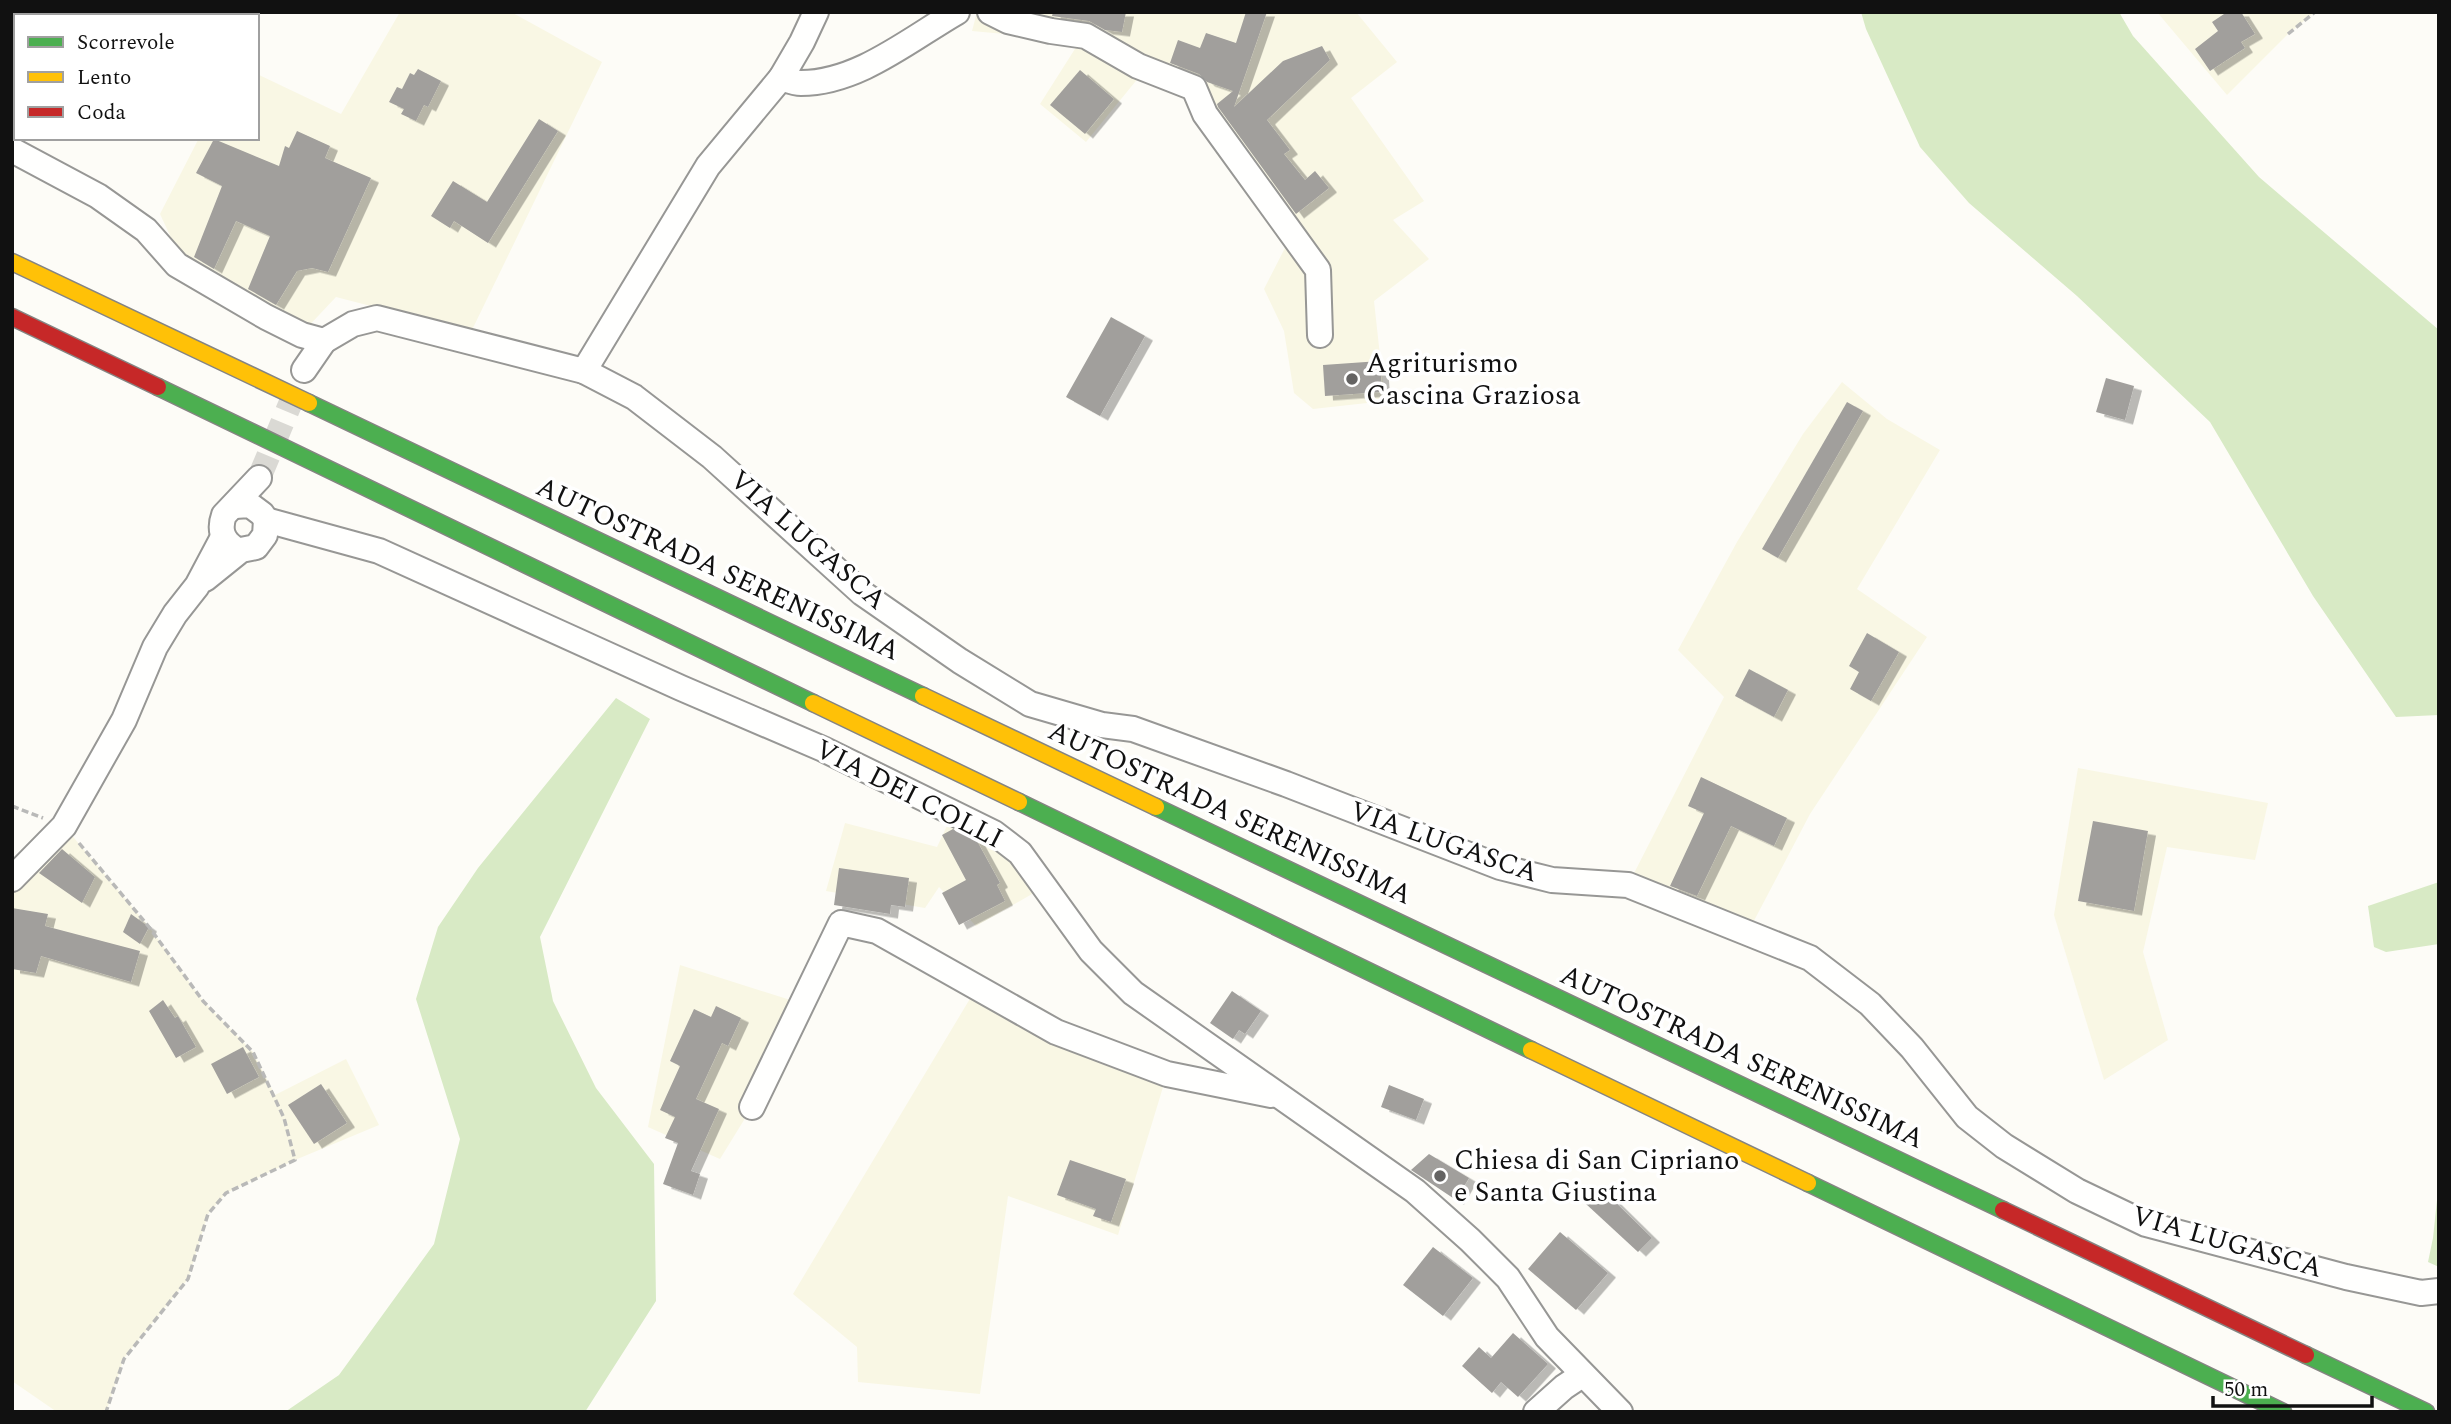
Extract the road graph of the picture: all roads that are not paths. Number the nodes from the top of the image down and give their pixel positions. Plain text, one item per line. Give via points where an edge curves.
1 (816, 12) edge
2 (957, 12) edge
3 (990, 12) edge
4 (781, 78) junction
5 (12, 150) edge
6 (12, 262) edge
7 (12, 317) edge
8 (1320, 335) dead end
9 (324, 341) junction
10 (304, 370) tunnel mouth
11 (583, 371) junction
12 (12, 879) edge
13 (1282, 1097) junction
14 (752, 1107) dead end
15 (2439, 1291) edge
16 (1582, 1375) junction
17 (1536, 1412) edge
18 (1619, 1412) edge
19 (2283, 1412) edge
20 (2426, 1412) edge

1 - 4 street
2 - 4 street via 886,57 832,79 799,84
3 - 8 street via 1008,21 1086,36 1138,66 1194,88 1206,114 1318,270
4 - 11 street via 708,166
5 - 9 street via 98,196 137,223 177,265 266,317
6 - 20 highway, AUTOSTRADA SERENISSIMA
7 - 19 highway
9 - 10 street
9 - 11 street, VIA LUGASCA via 353,324 377,318
11 - 15 street, VIA LUGASCA via 634,397 712,457 862,593 1030,704 1133,729 1500,867 1552,880 1628,885 1810,958 1870,1004 1967,1117 2077,1191 2147,1224 2346,1277 2421,1293
12 - 13 street, VIA DEI COLLI via 64,826 124,720 175,614 247,527 311,533 379,551 823,749 994,833 1020,853 1091,951 1133,993
13 - 14 street via 1167,1074 1056,1032 877,931 841,923
13 - 16 street, VIA DEI COLLI via 1415,1191 1470,1240 1508,1278 1547,1337
16 - 17 street
16 - 18 street, VIA DEI COLLI

